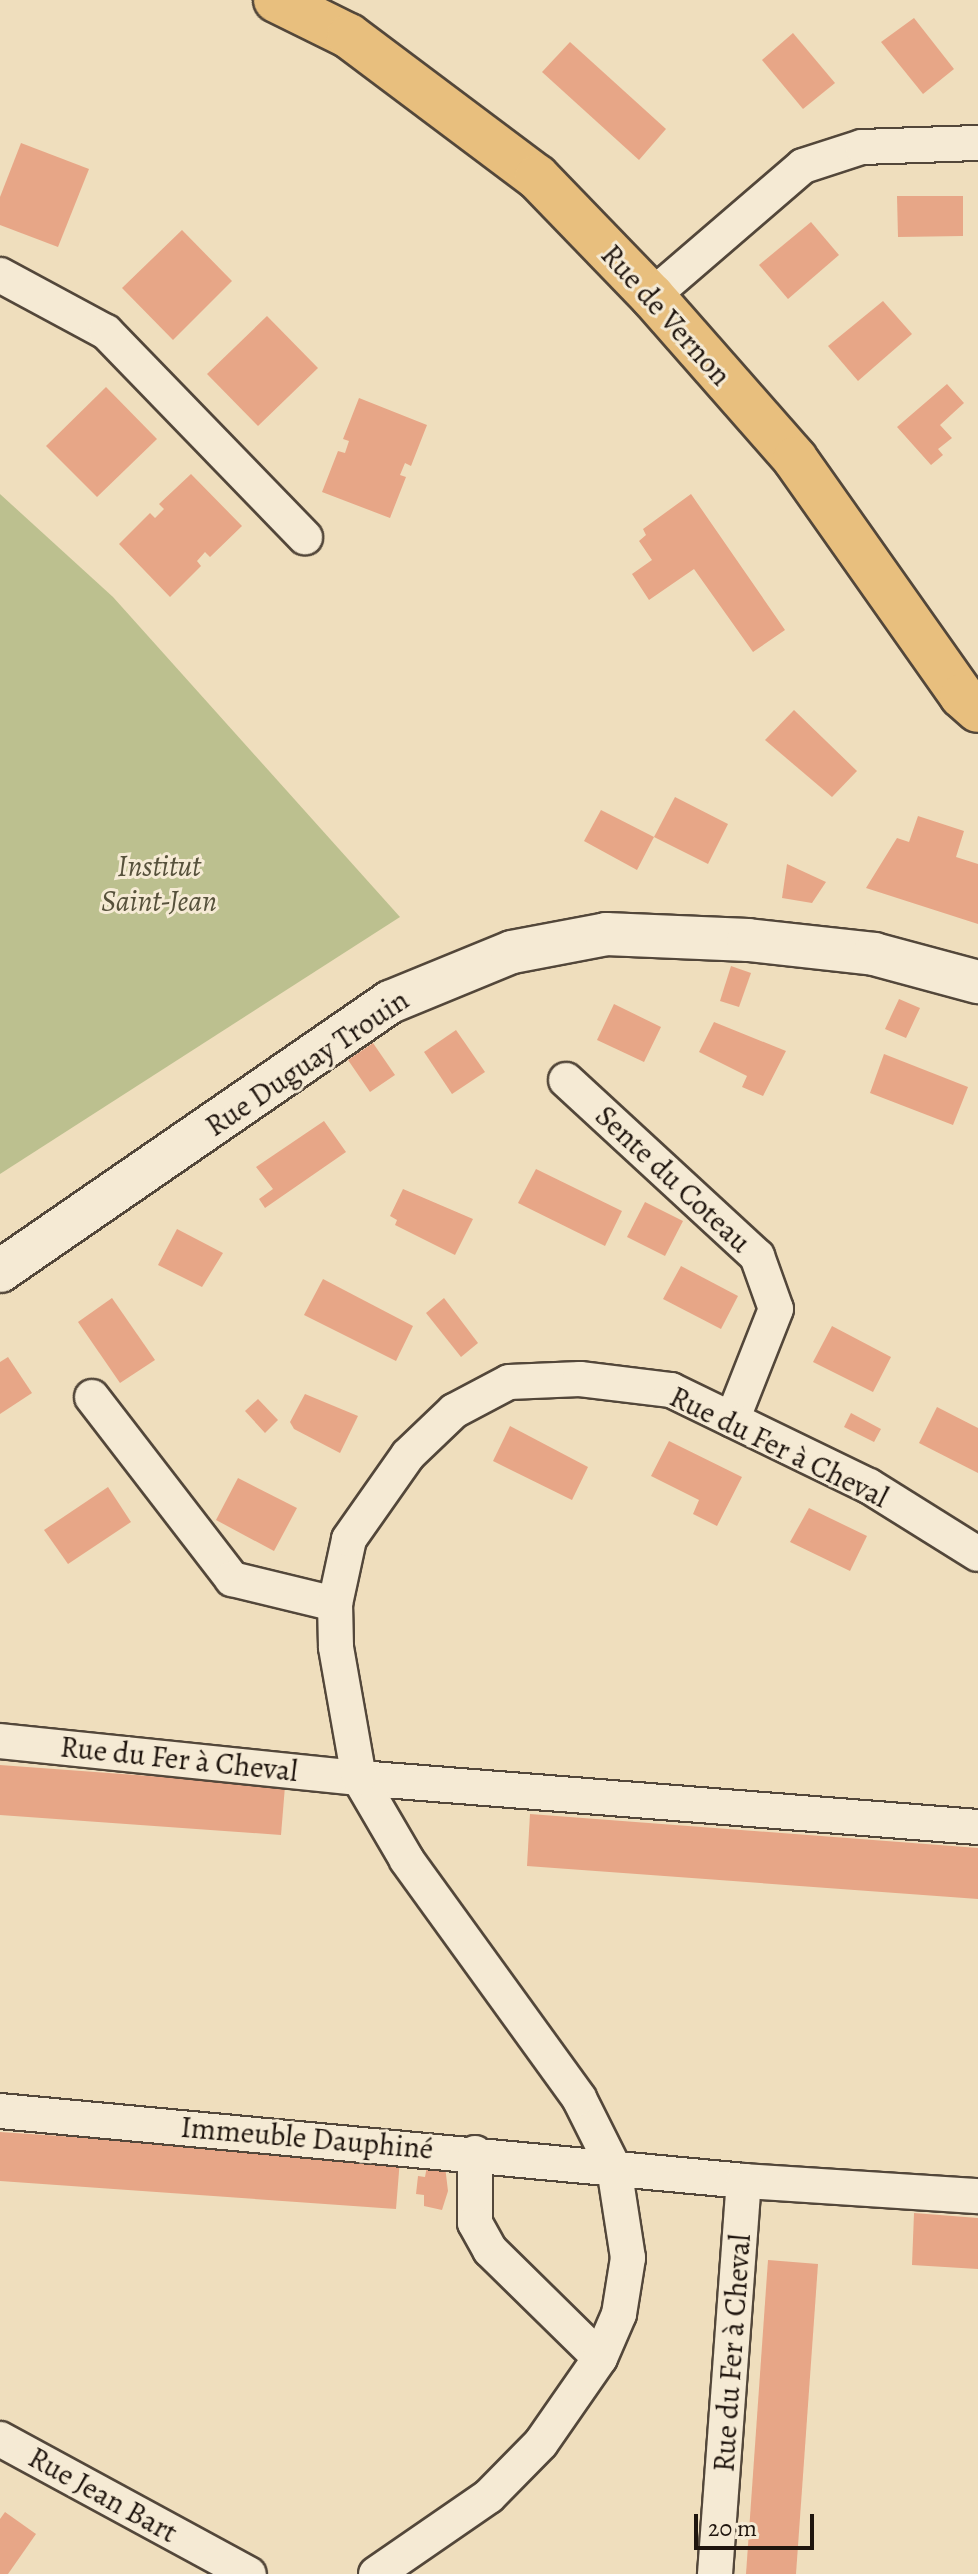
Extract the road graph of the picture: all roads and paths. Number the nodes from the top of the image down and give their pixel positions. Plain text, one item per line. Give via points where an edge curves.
1 (276, 0) edge
2 (978, 143) edge
3 (0, 275) edge
4 (652, 296) junction
5 (305, 537) dead end
6 (978, 710) edge
7 (978, 982) edge
8 (566, 1080) dead end
9 (0, 1271) edge
10 (92, 1397) dead end
11 (732, 1420) junction
12 (978, 1554) edge
13 (335, 1604) junction
14 (0, 1741) edge
15 (359, 1778) junction
16 (978, 1827) edge
17 (0, 2111) edge
18 (475, 2153) junction
19 (614, 2168) junction
20 (744, 2181) junction
21 (978, 2196) edge
22 (600, 2358) junction
23 (0, 2439) edge
24 (244, 2573) edge
25 (376, 2574) edge
26 (715, 2574) edge

1 - 4 main road, Rue de Vernon via 349,36 507,152
2 - 4 street via 862,147 803,166
3 - 5 street via 106,332
4 - 6 main road, Rue de Vernon via 795,459 962,696
7 - 9 street, Rue Duguay Trouin via 874,954 748,940 606,934 512,952 390,1002
8 - 11 street, Sente du Coteau via 757,1256 776,1309
10 - 13 street via 232,1579
11 - 12 street, Rue du Fer à Cheval via 869,1486
11 - 13 street, Rue du Fer à Cheval via 671,1390 580,1379 509,1382 454,1411 408,1455 349,1539
13 - 15 street, Rue du Fer à Cheval via 336,1647
14 - 15 street, Rue du Fer à Cheval
15 - 16 street, Rue du Fer à Cheval
15 - 19 street, Rue du Fer à Cheval via 407,1860 579,2098
17 - 18 street, Immeuble Dauphiné
18 - 19 street, Immeuble Dauphiné
18 - 22 street via 475,2223 490,2250
19 - 20 street
19 - 22 street, Rue du Fer à Cheval via 628,2258 619,2314
20 - 21 street
20 - 26 street, Rue du Fer à Cheval
22 - 25 street, Rue du Fer à Cheval via 541,2443 489,2496
23 - 24 street, Rue Jean Bart

